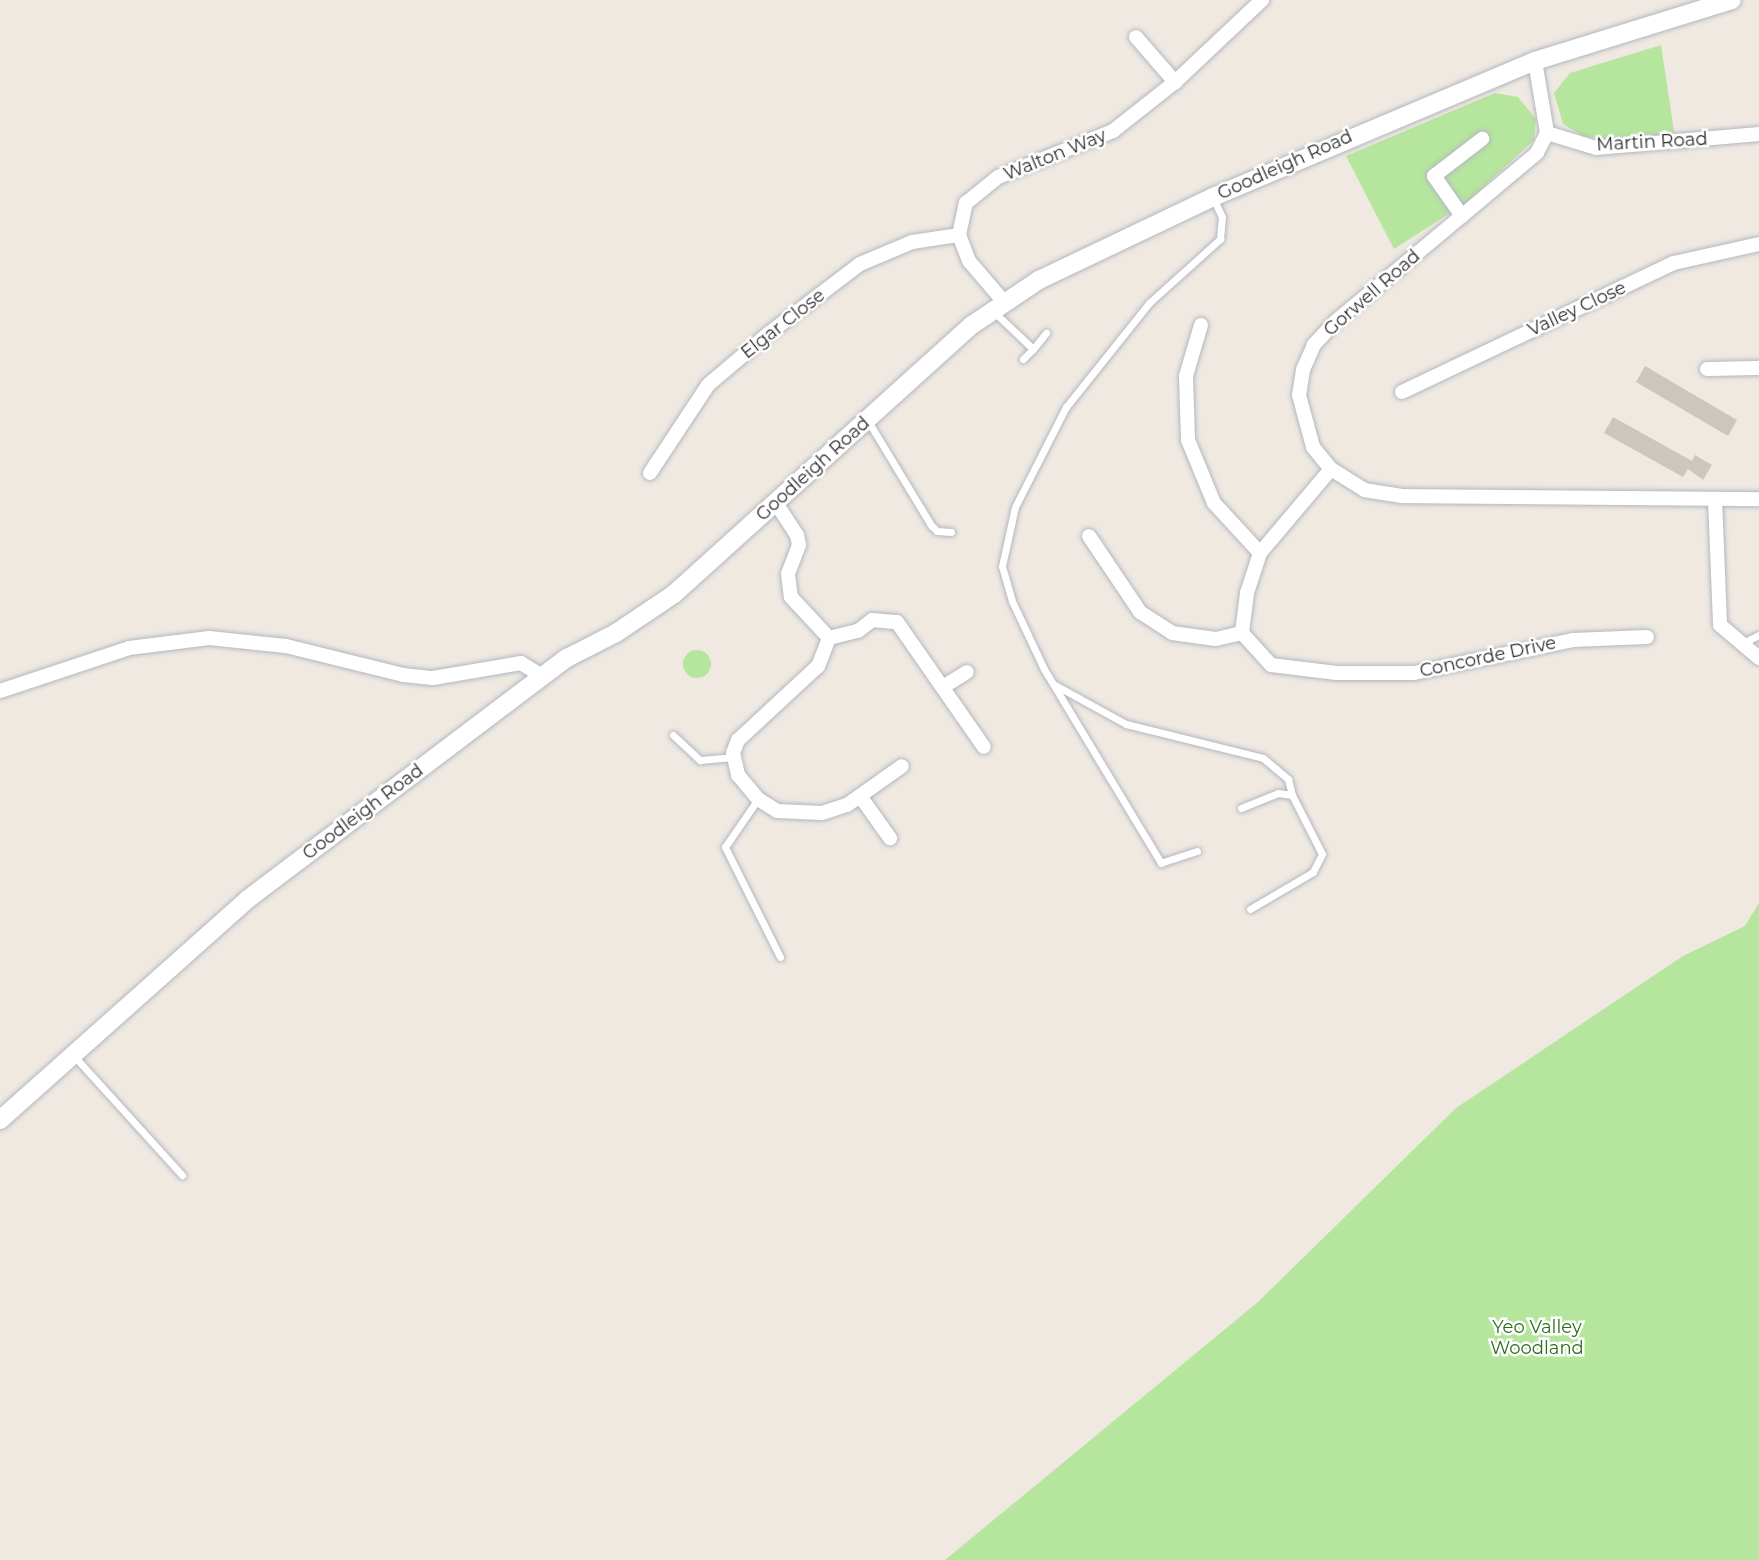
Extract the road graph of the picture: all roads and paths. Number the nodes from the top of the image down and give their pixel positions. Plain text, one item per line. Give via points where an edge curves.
1 (1262, 0) edge
2 (1732, 0) edge
3 (1136, 37) dead end
4 (1535, 61) junction
5 (1175, 82) junction
6 (1547, 133) junction
7 (1759, 134) edge
8 (1482, 139) dead end
9 (1213, 197) junction
10 (1462, 216) junction
11 (959, 235) junction
12 (1759, 244) edge
13 (999, 307) junction
14 (1201, 326) dead end
15 (1046, 333) dead end
16 (1033, 349) junction
17 (1023, 359) dead end
18 (1759, 368) edge
19 (1707, 369) dead end
20 (1402, 392) dead end
21 (868, 420) junction
22 (1331, 469) junction
23 (650, 473) dead end
24 (1715, 499) junction
25 (1759, 499) edge
26 (776, 503) junction
27 (951, 532) dead end
28 (1089, 536) dead end
29 (1260, 553) junction
30 (1242, 633) junction
31 (1759, 635) edge
32 (1647, 637) dead end
33 (829, 638) junction
34 (1740, 645) junction
35 (1759, 658) edge
36 (967, 672) dead end
37 (543, 677) junction
38 (1054, 685) junction
39 (943, 687) junction
40 (0, 691) edge
41 (673, 735) dead end
42 (984, 747) dead end
43 (733, 757) junction
44 (902, 766) dead end
45 (1292, 795) junction
46 (860, 796) junction
47 (758, 799) junction
48 (1241, 808) dead end
49 (890, 838) dead end
50 (1197, 851) dead end
51 (1250, 909) dead end
52 (780, 957) dead end
53 (73, 1056) junction
54 (0, 1120) edge
55 (182, 1175) dead end

1 - 5 street, Walton Way
2 - 4 street, Goodleigh Road
3 - 5 street
4 - 6 street
4 - 9 street, Goodleigh Road
5 - 11 street, Walton Way via 1113,131 981,188 965,203
6 - 7 street, Martin Road via 1596,148
6 - 10 street, Gorwell Road via 1537,153
8 - 10 street via 1434,176
9 - 13 street, Goodleigh Road via 1039,280
9 - 38 lane via 1222,217 1220,239 1149,303 1066,407 1008,529 1002,566 1006,585
10 - 22 street, Gorwell Road via 1336,321 1314,345 1299,395 1313,447
11 - 13 street via 969,261
11 - 23 street, Elgar Close via 912,242 860,264 768,334 708,385
12 - 20 street, Valley Close via 1674,263
13 - 16 lane
13 - 21 street, Goodleigh Road
14 - 29 street via 1186,376 1188,440 1214,503
15 - 16 lane
16 - 17 lane
18 - 19 street
21 - 26 street, Goodleigh Road
21 - 27 lane via 931,524 937,531
22 - 24 street, Gorwell Road via 1364,490 1401,496
22 - 29 street
24 - 25 street, Gorwell Road
24 - 34 street via 1716,609 1720,625
26 - 33 street via 799,545 788,574 791,597
26 - 37 street, Goodleigh Road via 674,594
28 - 30 street via 1140,612 1172,633 1216,639
29 - 30 street via 1247,593
30 - 32 street, Concorde Drive via 1271,665 1337,673 1414,673 1573,640
31 - 34 lane
33 - 39 street via 858,631 872,620 897,622
33 - 43 street via 818,666 738,740
34 - 35 street
36 - 39 street
37 - 40 street via 521,663 433,678 402,675 286,646 209,638 129,648
37 - 53 street, Goodleigh Road via 248,899
38 - 45 lane via 1126,724 1263,758 1288,779
38 - 50 lane via 1161,863
39 - 42 street
41 - 43 lane via 700,760
43 - 47 street via 738,775
44 - 46 street
45 - 48 lane via 1278,793
45 - 51 lane via 1323,859 1312,872
46 - 47 street via 832,812 805,814 777,811
46 - 49 street
47 - 52 lane via 725,847
53 - 54 street, Goodleigh Road
53 - 55 lane

